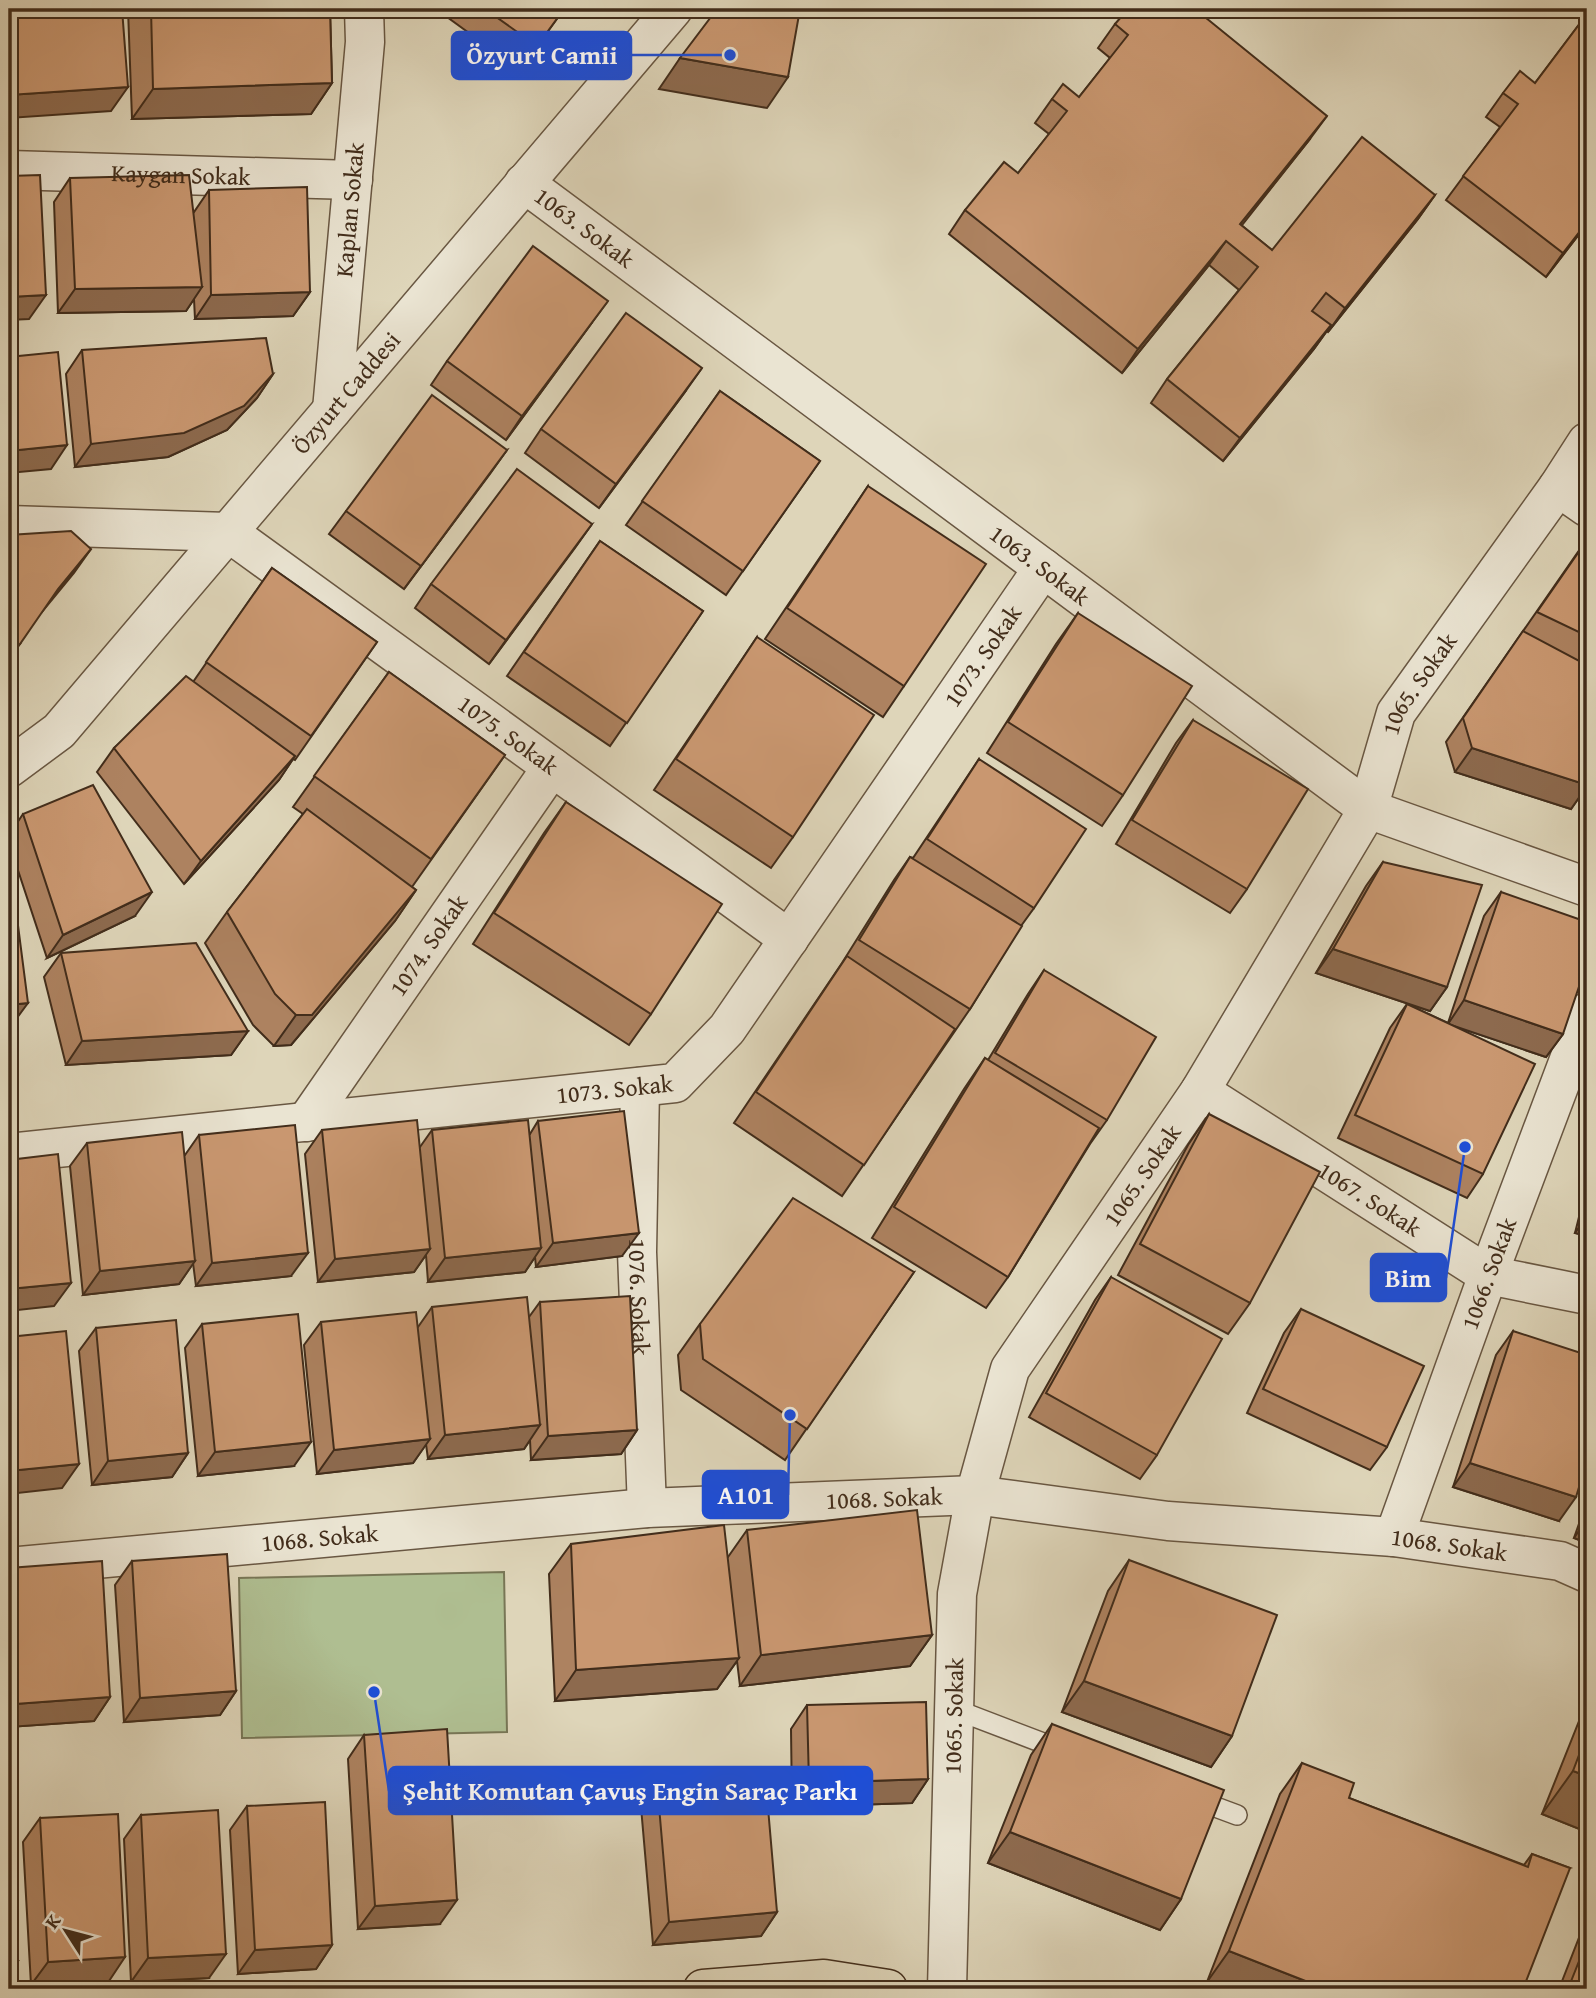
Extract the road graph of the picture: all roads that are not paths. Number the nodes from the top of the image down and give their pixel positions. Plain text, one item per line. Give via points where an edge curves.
1 (365, 9) edge
2 (673, 9) edge
3 (9, 170) edge
4 (354, 180) junction
5 (524, 183) junction
6 (332, 410) junction
7 (1587, 442) edge
8 (1572, 497) edge
9 (9, 525) edge
10 (228, 532) junction
11 (1043, 568) junction
12 (552, 767) junction
13 (9, 768) edge
14 (1368, 809) junction
15 (1587, 887) edge
16 (789, 939) junction
17 (1587, 1012) edge
18 (640, 1087) junction
19 (1200, 1091) junction
20 (306, 1122) junction
21 (9, 1153) edge
22 (1488, 1275) junction
23 (1587, 1295) edge
24 (975, 1495) junction
25 (647, 1508) junction
26 (1394, 1538) junction
27 (9, 1567) edge
28 (1587, 1573) edge
29 (954, 1709) junction
30 (1083, 1757) edge
31 (1173, 1791) edge
32 (1237, 1815) dead end
33 (703, 1989) edge
34 (888, 1989) edge
35 (947, 1989) edge

1 - 4 street, Kaplan Sokak
2 - 5 street, Özyurt Caddesi
3 - 4 street, Kaygan Sokak
4 - 6 street, Kaplan Sokak
5 - 6 street, Özyurt Caddesi
5 - 11 street, 1063. Sokak
6 - 10 street, Özyurt Caddesi
7 - 8 street, 1065. Sokak
8 - 14 street, 1065. Sokak via 1396,713
9 - 10 street
10 - 12 street, 1075. Sokak
10 - 13 street, Özyurt Caddesi via 59,731
11 - 14 street, 1063. Sokak
11 - 16 street, 1073. Sokak
12 - 16 street, 1075. Sokak
12 - 20 street, 1074. Sokak
14 - 15 street, 1063. Sokak
14 - 19 street, 1065. Sokak
16 - 18 street, 1073. Sokak via 727,1029 675,1083
17 - 22 street, 1066. Sokak
18 - 20 street, 1073. Sokak
18 - 25 street, 1076. Sokak via 637,1252
19 - 22 street, 1067. Sokak
19 - 24 street, 1065. Sokak via 1010,1369
20 - 21 street, 1073. Sokak
22 - 23 street, 1067. Sokak
22 - 26 street, 1066. Sokak
24 - 25 street, 1068. Sokak
24 - 26 street, 1068. Sokak via 1168,1521
24 - 29 street, 1065. Sokak via 957,1594
25 - 27 street, 1068. Sokak
26 - 28 street, 1068. Sokak via 1560,1561
29 - 30 lane
29 - 35 street, 1065. Sokak
31 - 32 lane
33 - 34 main road via 824,1979

